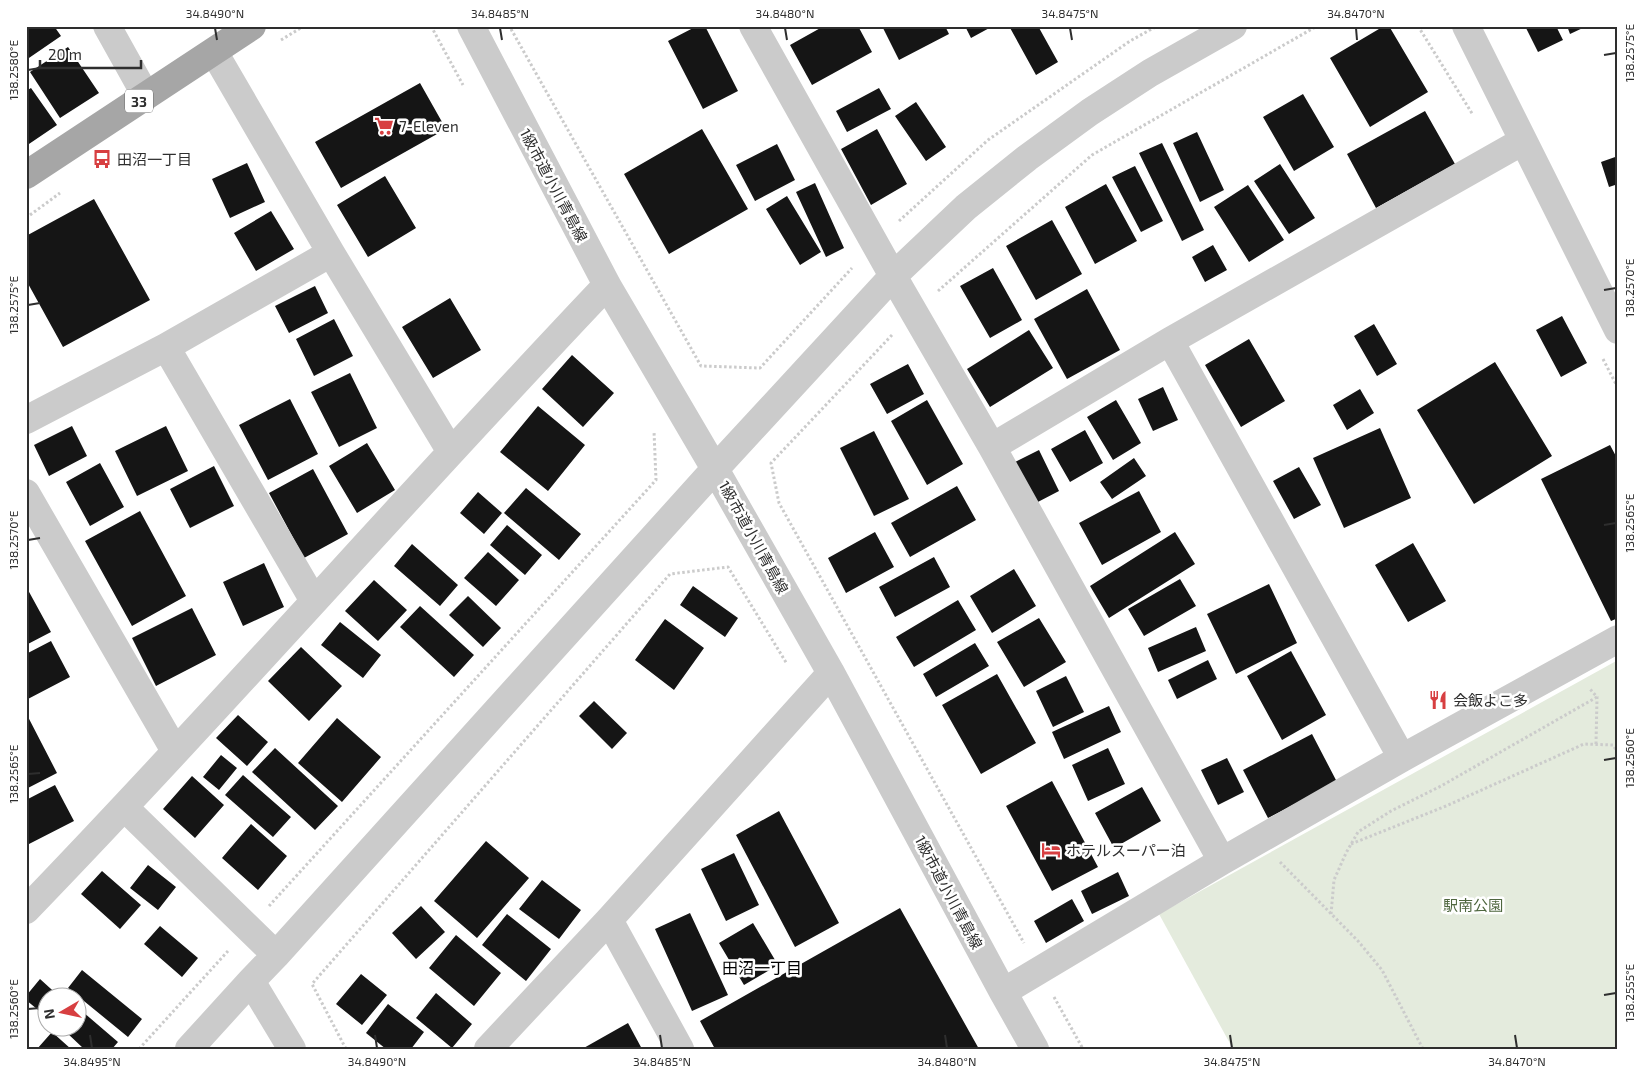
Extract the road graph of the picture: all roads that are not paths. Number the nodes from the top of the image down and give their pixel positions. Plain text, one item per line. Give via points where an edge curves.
1 (107, 26) edge
2 (252, 26) edge
3 (471, 26) edge
4 (753, 26) edge
5 (1234, 26) edge
6 (1466, 26) edge
7 (214, 52) junction
8 (146, 96) junction
9 (1524, 141) junction
10 (26, 175) edge
11 (331, 253) junction
12 (893, 276) junction
13 (607, 285) junction
14 (1618, 330) edge
15 (1170, 341) junction
16 (166, 347) junction
17 (26, 420) edge
18 (992, 447) junction
19 (451, 452) junction
20 (715, 469) junction
21 (26, 493) edge
22 (314, 601) junction
23 (1618, 639) edge
24 (831, 673) junction
25 (175, 751) junction
26 (1402, 758) junction
27 (125, 808) junction
28 (1222, 861) junction
29 (26, 910) edge
30 (609, 920) junction
31 (276, 956) junction
32 (251, 981) junction
33 (1003, 992) junction
34 (189, 1049) edge
35 (292, 1049) edge
36 (488, 1049) edge
37 (680, 1049) edge
38 (1035, 1049) edge

1 - 8 street
2 - 7 main road, 33
3 - 13 street, 1級市道小川青島線
4 - 12 street
5 - 12 street via 1150,73 1027,158 966,207
6 - 9 street
7 - 8 main road, 33
7 - 11 street
8 - 10 main road, 33
9 - 14 street
9 - 15 street
11 - 16 street
11 - 19 street
12 - 18 street
12 - 20 street
13 - 19 street
13 - 20 street, 1級市道小川青島線
15 - 18 street
15 - 26 street
16 - 17 street
16 - 22 street
18 - 28 street
19 - 22 street
20 - 24 street, 1級市道小川青島線
20 - 31 street
21 - 25 street
22 - 25 street
23 - 26 street
24 - 30 street
24 - 33 street, 1級市道小川青島線
25 - 27 street
26 - 28 street
27 - 29 street
27 - 31 street
28 - 33 street
30 - 36 street
30 - 37 street
31 - 32 street
32 - 34 street
32 - 35 street
33 - 38 street, 1級市道小川青島線

